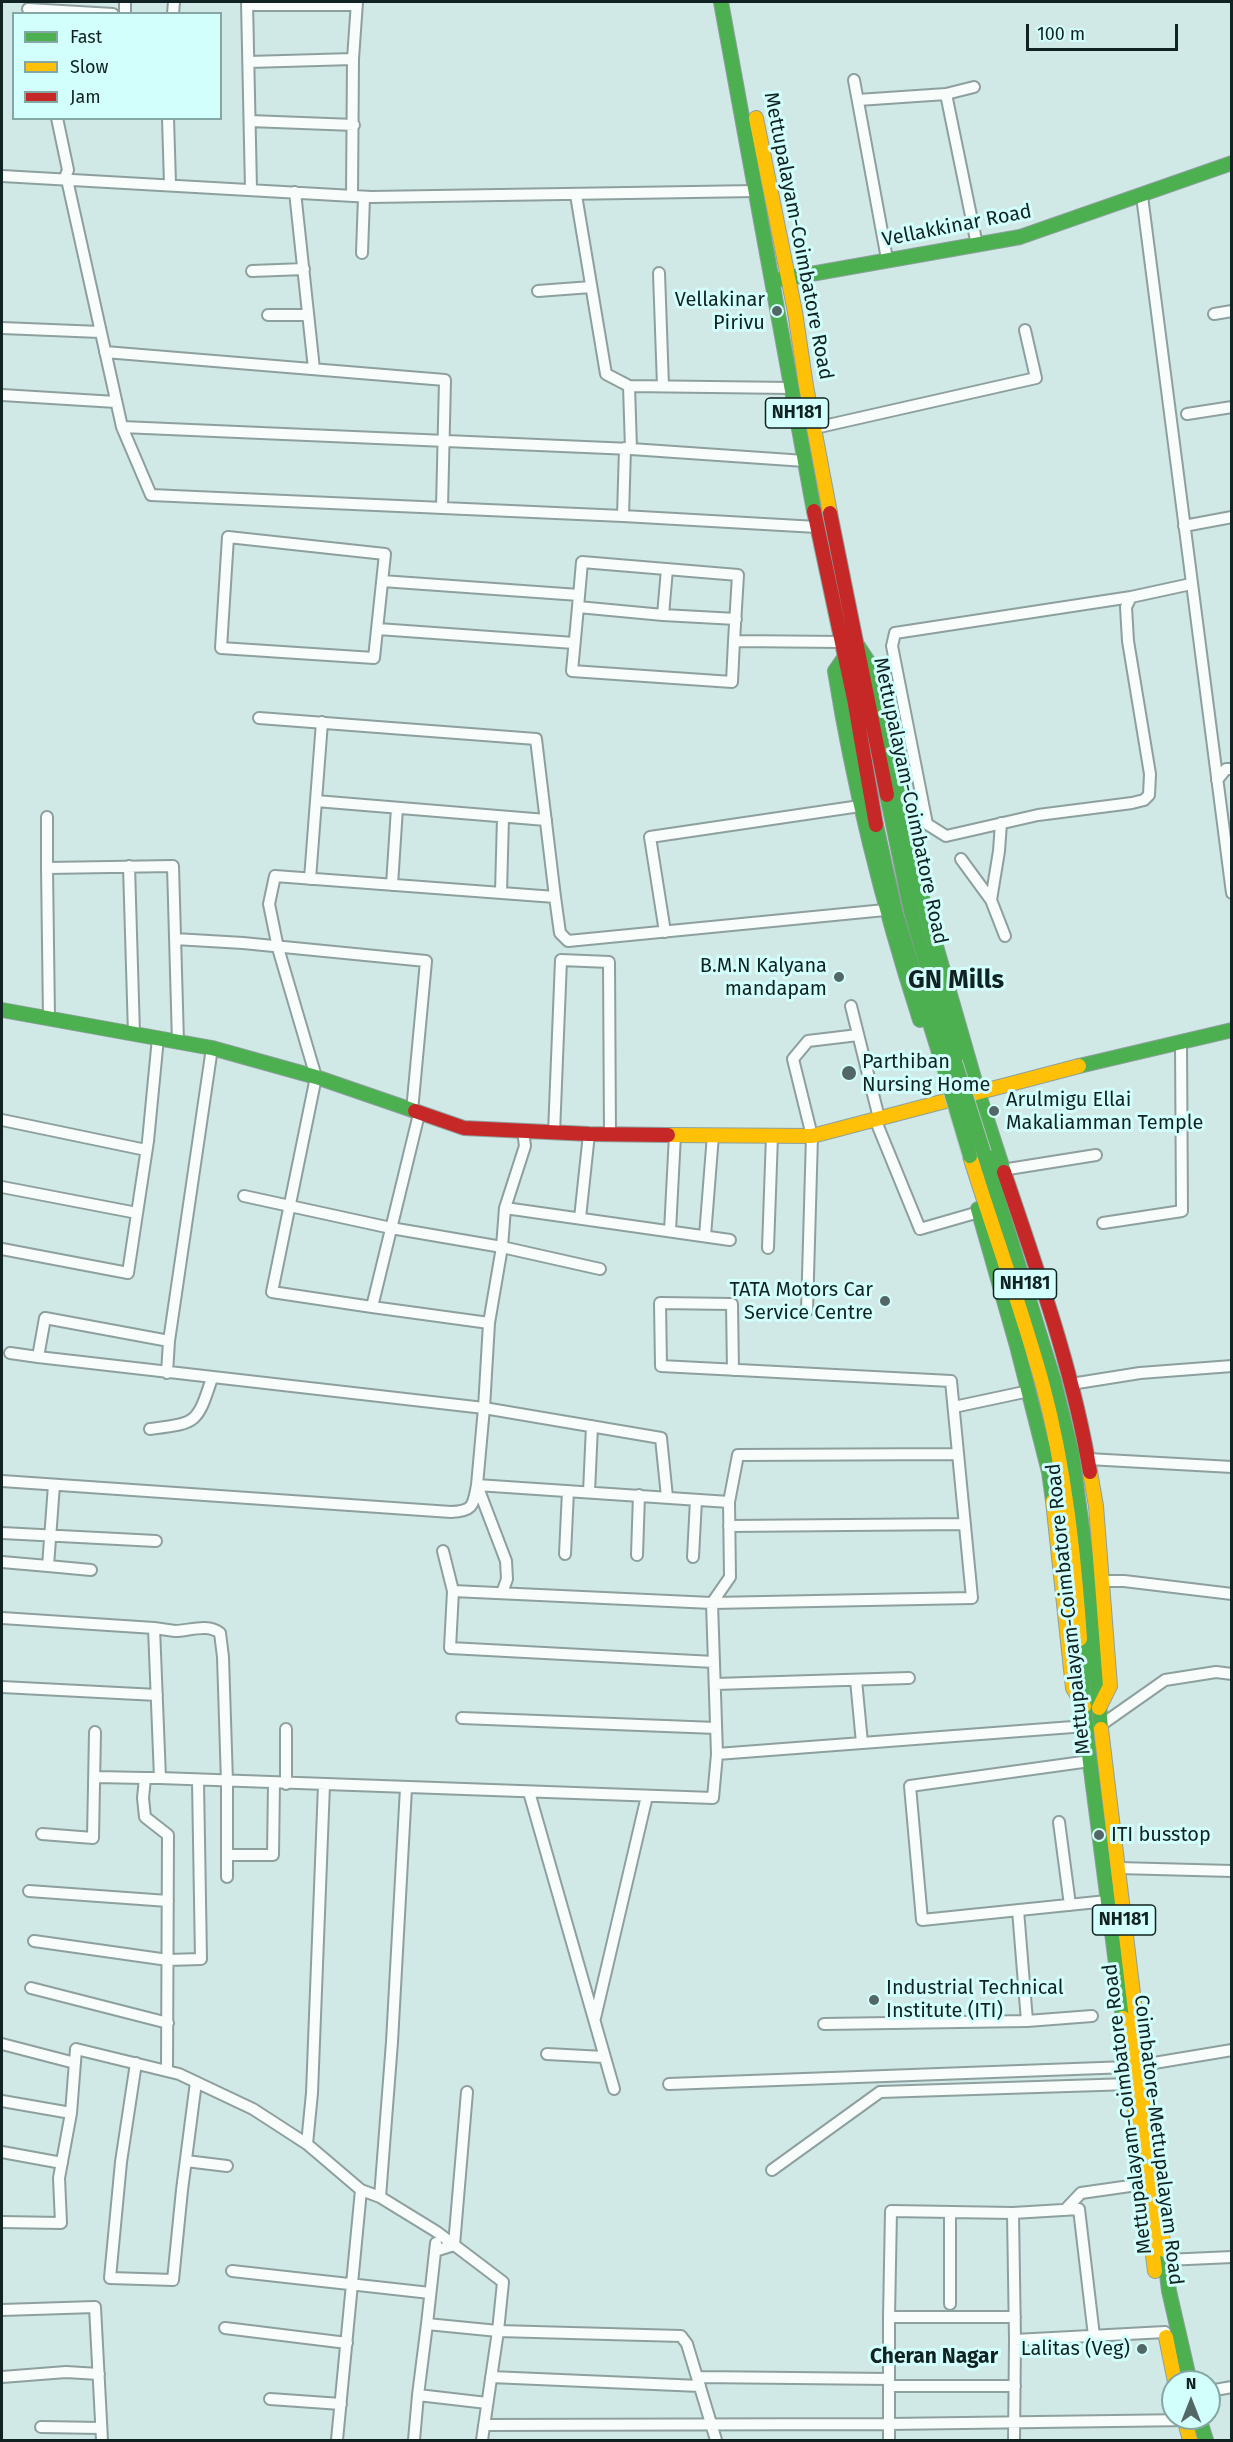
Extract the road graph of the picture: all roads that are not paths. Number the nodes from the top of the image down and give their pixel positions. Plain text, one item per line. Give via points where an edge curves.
1 (721, 2) edge
2 (734, 2) edge
3 (248, 3) edge
4 (357, 3) edge
5 (77, 6) edge
6 (31, 8) edge
7 (104, 12) edge
8 (353, 59) junction
9 (249, 62) junction
10 (854, 80) dead end
11 (974, 87) dead end
12 (946, 94) junction
13 (858, 100) junction
14 (51, 120) edge
15 (57, 120) edge
16 (168, 120) edge
17 (250, 121) junction
18 (354, 124) junction
19 (1232, 163) edge
20 (2, 176) edge
21 (67, 177) junction
22 (170, 184) junction
23 (251, 189) junction
24 (758, 191) junction
25 (295, 192) junction
26 (576, 195) junction
27 (352, 196) junction
28 (1142, 196) junction
29 (364, 197) junction
30 (977, 245) junction
31 (362, 253) dead end
32 (887, 258) junction
33 (304, 269) junction
34 (252, 271) dead end
35 (659, 273) dead end
36 (788, 278) junction
37 (772, 281) junction
38 (591, 287) junction
39 (538, 291) dead end
40 (1232, 311) edge
41 (1214, 314) dead end
42 (268, 315) dead end
43 (309, 315) junction
44 (2, 328) edge
45 (1025, 330) dead end
46 (100, 332) junction
47 (105, 352) junction
48 (314, 369) junction
49 (629, 386) junction
50 (663, 386) junction
51 (792, 388) junction
52 (2, 395) edge
53 (116, 402) junction
54 (1232, 407) edge
55 (1187, 414) dead end
56 (122, 427) junction
57 (815, 428) junction
58 (444, 441) junction
59 (628, 449) junction
60 (805, 461) junction
61 (442, 508) junction
62 (623, 516) junction
63 (1232, 517) edge
64 (1184, 526) junction
65 (817, 527) junction
66 (667, 569) junction
67 (382, 581) junction
68 (1191, 584) junction
69 (1131, 597) junction
70 (578, 601) junction
71 (663, 615) junction
72 (736, 619) junction
73 (378, 629) junction
74 (734, 641) junction
75 (841, 642) junction
76 (855, 643) junction
77 (574, 644) junction
78 (844, 658) junction
79 (259, 718) dead end
80 (322, 722) junction
81 (1232, 769) edge
82 (1217, 780) junction
83 (316, 801) junction
84 (860, 806) junction
85 (397, 808) junction
86 (503, 817) junction
87 (47, 818) dead end
88 (546, 820) junction
89 (1001, 823) junction
90 (961, 859) dead end
91 (129, 867) junction
92 (47, 868) junction
93 (1230, 877) edge
94 (310, 879) junction
95 (392, 885) junction
96 (501, 893) junction
97 (1232, 893) edge
98 (555, 897) junction
99 (991, 900) junction
100 (885, 910) junction
101 (665, 932) junction
102 (1005, 936) dead end
103 (175, 939) junction
104 (249, 940) dead end
105 (278, 948) junction
106 (851, 1006) dead end
107 (2, 1010) edge
108 (49, 1018) junction
109 (1232, 1030) edge
110 (134, 1034) junction
111 (858, 1035) junction
112 (158, 1038) junction
113 (178, 1042) junction
114 (1181, 1042) junction
115 (212, 1048) junction
116 (316, 1077) junction
117 (978, 1092) junction
118 (947, 1101) junction
119 (415, 1112) junction
120 (877, 1118) junction
121 (2, 1120) edge
122 (523, 1131) junction
123 (554, 1132) junction
124 (589, 1134) junction
125 (610, 1135) junction
126 (675, 1135) junction
127 (714, 1135) junction
128 (772, 1136) junction
129 (812, 1136) junction
130 (146, 1150) junction
131 (1096, 1155) dead end
132 (1002, 1170) junction
133 (2, 1187) edge
134 (244, 1196) dead end
135 (290, 1204) junction
136 (505, 1208) junction
137 (979, 1212) junction
138 (137, 1213) junction
139 (579, 1218) junction
140 (1103, 1223) dead end
141 (391, 1228) junction
142 (670, 1232) junction
143 (705, 1236) junction
144 (730, 1240) dead end
145 (502, 1247) junction
146 (768, 1248) dead end
147 (2, 1249) edge
148 (600, 1269) dead end
149 (372, 1307) junction
150 (807, 1311) dead end
151 (489, 1323) junction
152 (169, 1341) junction
153 (10, 1353) dead end
154 (38, 1357) junction
155 (1232, 1366) edge
156 (733, 1370) junction
157 (167, 1373) junction
158 (212, 1378) junction
159 (1071, 1384) junction
160 (1029, 1391) junction
161 (954, 1407) junction
162 (484, 1408) junction
163 (1058, 1418) junction
164 (592, 1426) junction
165 (150, 1429) dead end
166 (958, 1454) junction
167 (1088, 1459) junction
168 (1232, 1467) edge
169 (2, 1482) edge
170 (54, 1485) junction
171 (477, 1485) junction
172 (568, 1491) junction
173 (589, 1492) junction
174 (639, 1495) junction
175 (667, 1497) junction
176 (696, 1500) junction
177 (729, 1502) junction
178 (965, 1524) junction
179 (729, 1526) junction
180 (2, 1533) edge
181 (50, 1535) junction
182 (156, 1541) dead end
183 (443, 1551) dead end
184 (565, 1554) dead end
185 (637, 1555) dead end
186 (693, 1557) dead end
187 (2, 1562) edge
188 (48, 1566) junction
189 (91, 1570) dead end
190 (1103, 1581) junction
191 (453, 1591) junction
192 (502, 1593) junction
193 (1232, 1594) edge
194 (712, 1603) junction
195 (2, 1618) edge
196 (154, 1628) junction
197 (714, 1662) junction
198 (1232, 1674) edge
199 (909, 1678) dead end
200 (856, 1680) junction
201 (715, 1684) junction
202 (2, 1687) edge
203 (157, 1695) junction
204 (1084, 1706) junction
205 (1099, 1708) junction
206 (462, 1718) dead end
207 (1101, 1725) junction
208 (1086, 1726) junction
209 (716, 1728) junction
210 (286, 1729) dead end
211 (95, 1732) dead end
212 (862, 1743) junction
213 (717, 1754) junction
214 (1090, 1761) junction
215 (95, 1777) junction
216 (145, 1778) junction
217 (160, 1778) junction
218 (198, 1781) junction
219 (227, 1782) junction
220 (274, 1783) junction
221 (286, 1784) junction
222 (324, 1785) junction
223 (406, 1788) junction
224 (529, 1792) junction
225 (647, 1796) junction
226 (1059, 1822) dead end
227 (42, 1834) dead end
228 (227, 1855) junction
229 (1118, 1868) junction
230 (1232, 1871) edge
231 (227, 1877) dead end
232 (29, 1891) dead end
233 (168, 1900) junction
234 (1107, 1901) junction
235 (1070, 1905) junction
236 (1018, 1910) junction
237 (34, 1941) dead end
238 (168, 1960) junction
239 (30, 1988) dead end
240 (1092, 2016) dead end
241 (594, 2020) junction
242 (1027, 2021) junction
243 (168, 2023) junction
244 (824, 2024) dead end
245 (2, 2044) edge
246 (1232, 2050) edge
247 (547, 2054) dead end
248 (604, 2057) junction
249 (75, 2063) junction
250 (136, 2063) junction
251 (1135, 2066) junction
252 (167, 2071) junction
253 (196, 2082) junction
254 (669, 2084) dead end
255 (1131, 2084) junction
256 (614, 2090) dead end
257 (467, 2092) dead end
258 (2, 2102) edge
259 (71, 2113) junction
260 (307, 2144) junction
261 (2, 2152) edge
262 (186, 2161) junction
263 (62, 2163) junction
264 (227, 2166) dead end
265 (772, 2170) dead end
266 (1144, 2184) junction
267 (371, 2193) junction
268 (1065, 2210) junction
269 (950, 2212) junction
270 (1013, 2213) junction
271 (2, 2222) edge
272 (437, 2232) junction
273 (454, 2245) junction
274 (435, 2251) junction
275 (1232, 2258) edge
276 (1166, 2260) junction
277 (232, 2271) dead end
278 (353, 2283) junction
279 (430, 2293) junction
280 (950, 2304) dead end
281 (2, 2310) edge
282 (889, 2317) junction
283 (1015, 2317) junction
284 (427, 2324) junction
285 (225, 2328) dead end
286 (498, 2331) junction
287 (1165, 2331) junction
288 (1094, 2336) junction
289 (1015, 2340) junction
290 (347, 2343) junction
291 (1173, 2370) edge
292 (1187, 2370) edge
293 (99, 2374) junction
294 (2, 2377) edge
295 (491, 2377) junction
296 (699, 2381) junction
297 (889, 2383) junction
298 (1015, 2386) junction
299 (418, 2395) junction
300 (270, 2398) dead end
301 (487, 2403) junction
302 (341, 2404) junction
303 (1161, 2420) edge
304 (1014, 2423) junction
305 (890, 2424) junction
306 (484, 2425) junction
307 (711, 2425) junction
308 (41, 2427) dead end
309 (101, 2428) junction
310 (102, 2440) edge
311 (337, 2440) edge
312 (414, 2440) edge
313 (482, 2440) edge
314 (716, 2440) edge
315 (890, 2440) edge
316 (1014, 2440) edge

1 - 24 main road, Coimbatore-Mettupalayam Road / NH181
2 - 36 main road, Mettupalayam-Coimbatore Road / NH181
3 - 4 street
3 - 9 street
4 - 8 street
5 - 6 street
5 - 7 street
8 - 9 street
8 - 18 street
9 - 17 street
10 - 13 street
11 - 12 street
12 - 13 street
12 - 30 street
13 - 32 street
14 - 21 street via 59,164
15 - 21 street
16 - 22 street
17 - 18 street
17 - 23 street
18 - 27 street
19 - 28 main road, Vellakkinar Road
20 - 21 street
21 - 22 street
21 - 46 street
22 - 23 street
23 - 25 street
24 - 26 street
24 - 37 main road, Coimbatore-Mettupalayam Road / NH181
25 - 27 street
25 - 33 street
26 - 29 street
26 - 38 street
27 - 29 street
28 - 30 main road, Vellakkinar Road via 1020,237
28 - 64 street
29 - 31 street
30 - 32 main road, Vellakkinar Road
32 - 36 main road, Vellakkinar Road
33 - 34 street
33 - 43 street
35 - 50 street
36 - 37 main road, Vellakkinar Road
36 - 57 main road, Mettupalayam-Coimbatore Road / NH181
37 - 51 main road, Coimbatore-Mettupalayam Road / NH181
38 - 39 street
38 - 49 street via 606,374
40 - 41 street
42 - 43 street
43 - 48 street
44 - 46 street
45 - 57 street via 1036,378
46 - 47 street
47 - 48 street
47 - 53 street
48 - 58 street via 445,380
49 - 50 street
49 - 59 street
50 - 51 street
51 - 60 main road, Coimbatore-Mettupalayam Road / NH181
52 - 53 street
53 - 56 street
54 - 55 street
56 - 58 street
56 - 61 street via 152,495
57 - 76 main road, Mettupalayam-Coimbatore Road / NH181
58 - 59 street
58 - 61 street
59 - 60 street
59 - 62 street
60 - 65 main road, Coimbatore-Mettupalayam Road / NH181
61 - 62 street
62 - 65 street
63 - 64 street
64 - 68 street
65 - 75 main road, Coimbatore-Mettupalayam Road / NH181
66 - 70 street via 582,562
66 - 71 street
66 - 72 street via 738,575
67 - 70 street
67 - 73 street
67 - 73 street via 385,554 228,537 221,648 374,658
68 - 69 street
68 - 82 street
69 - 89 street via 1126,607 1128,641 1150,774 1149,795 1132,803
69 - 89 street via 895,633 892,646 927,824 946,836
70 - 71 street
70 - 77 street
71 - 72 street
72 - 74 street
73 - 77 street
74 - 75 street
74 - 77 street via 732,682 572,671
75 - 78 main road, Coimbatore-Mettupalayam Road / NH181
76 - 117 main road via 873,669 917,880
76 - 163 main road, Mettupalayam-Coimbatore Road / NH181, bridge via 911,911 1022,1274
78 - 84 main road via 835,671
78 - 163 main road, Coimbatore-Mettupalayam Road / NH181, bridge via 895,911
79 - 80 street
80 - 83 street
80 - 88 street via 536,739
81 - 82 street via 1226,769
82 - 93 street
83 - 85 street
83 - 94 street
84 - 100 main road
84 - 101 street via 650,837
85 - 86 street
85 - 95 street
86 - 88 street
86 - 96 street
87 - 92 street
88 - 98 street
89 - 99 street
90 - 99 street
91 - 92 street
91 - 103 street via 173,866
91 - 110 street
92 - 108 street
93 - 97 street
94 - 95 street
94 - 105 street via 275,876 269,904
95 - 96 street
96 - 98 street
98 - 101 street via 560,933 568,940
99 - 102 street
100 - 101 street
100 - 118 main road
103 - 105 street
103 - 113 street
104 - 105 street
105 - 116 street
105 - 119 street via 426,961
106 - 111 street
107 - 108 main road
108 - 110 main road
109 - 114 main road
110 - 112 main road
111 - 120 street
111 - 129 street via 808,1041 793,1059
112 - 113 main road
112 - 130 street
113 - 115 main road
114 - 117 main road
114 - 140 street via 1182,1211
115 - 116 main road
115 - 152 street
116 - 119 main road
116 - 135 street
117 - 118 main road
117 - 132 main road
118 - 120 main road
118 - 137 main road
119 - 122 main road via 464,1128
119 - 141 street
120 - 129 main road
120 - 137 street via 920,1229
121 - 130 street
122 - 123 main road
122 - 136 street via 525,1146
123 - 124 main road
123 - 125 street via 561,960 609,962
124 - 125 main road
124 - 139 street
125 - 126 main road
126 - 127 main road
126 - 142 street
127 - 128 main road
127 - 143 street
128 - 129 main road
128 - 146 street
129 - 150 street
130 - 138 street
131 - 132 street
132 - 159 main road
133 - 138 street
134 - 135 street
135 - 141 street
135 - 149 street via 272,1292
136 - 139 street
136 - 145 street
137 - 160 main road
138 - 147 street via 128,1273
139 - 142 street
141 - 145 street
141 - 149 street
142 - 143 street
143 - 144 street
145 - 148 street
145 - 151 street
149 - 151 street
151 - 162 street
152 - 154 street via 45,1318
152 - 157 street
153 - 154 street
154 - 157 street
155 - 159 street via 1140,1373
156 - 156 street via 661,1366 660,1303 732,1304
156 - 161 street via 951,1381
157 - 158 street
158 - 162 street
158 - 165 street via 200,1412 185,1424
159 - 167 main road
160 - 161 street
160 - 204 main road via 1049,1472 1073,1688
161 - 166 street
162 - 164 street
162 - 171 street
163 - 204 main road, Coimbatore-Mettupalayam Road / NH181 via 1059,1457 1076,1580
163 - 205 main road, Mettupalayam-Coimbatore Road / NH181 via 1080,1504
164 - 173 street
164 - 175 street via 661,1438
166 - 177 street via 738,1455
166 - 178 street
167 - 168 street
167 - 190 main road
169 - 170 street
170 - 171 street via 465,1512 473,1504
170 - 181 street
171 - 172 street
171 - 192 street via 506,1561 507,1579
172 - 173 street
172 - 184 street
173 - 174 street
174 - 175 street
174 - 185 street
175 - 176 street
176 - 177 street
176 - 186 street
177 - 179 street
178 - 179 street
178 - 194 street via 972,1598
179 - 194 street via 730,1577
180 - 181 street
181 - 182 street
181 - 188 street
183 - 191 street
187 - 188 street
188 - 189 street
190 - 193 street
190 - 205 main road via 1110,1686
191 - 192 street
191 - 197 street via 450,1648
192 - 194 street
194 - 197 street
195 - 196 street
196 - 203 street
196 - 219 street via 202,1628 220,1633
197 - 201 street
198 - 207 street via 1216,1672 1165,1680
199 - 200 street
200 - 201 street
200 - 212 street
201 - 209 street
202 - 203 street
203 - 217 street
204 - 208 main road, Coimbatore-Mettupalayam Road / NH181
205 - 207 main road, Mettupalayam-Coimbatore Road / NH181
206 - 209 street
207 - 229 main road, Mettupalayam-Coimbatore Road / NH181
208 - 212 street
208 - 214 main road, Coimbatore-Mettupalayam Road / NH181
209 - 213 street
210 - 221 street
211 - 215 street
212 - 213 street
213 - 225 street via 714,1798
214 - 234 main road, Coimbatore-Mettupalayam Road / NH181
214 - 236 street via 910,1786 922,1920
215 - 216 street
215 - 227 street via 93,1838
216 - 217 street
216 - 233 street via 145,1817 168,1835
217 - 218 street
218 - 219 street
218 - 238 street via 201,1959
219 - 220 street
219 - 228 street
220 - 221 street
220 - 228 street via 273,1855
221 - 222 street
222 - 223 street
222 - 260 street
223 - 224 street
223 - 267 street via 381,2182
224 - 225 street
224 - 241 street
225 - 241 street
226 - 235 street
228 - 231 street
229 - 230 street
229 - 251 main road, Mettupalayam-Coimbatore Road / NH181
232 - 233 street
233 - 238 street
234 - 235 street
234 - 251 main road, Coimbatore-Mettupalayam Road / NH181
235 - 236 street
236 - 242 street
237 - 238 street
238 - 243 street
239 - 243 street
240 - 242 street
241 - 248 street
242 - 244 street
243 - 252 street
245 - 249 street
246 - 251 street
247 - 248 street
248 - 256 street
249 - 250 street via 76,2049
249 - 259 street
250 - 252 street
250 - 262 street via 121,2162 110,2278 173,2280
251 - 254 street
251 - 255 main road, Coimbatore-Mettupalayam Road / NH181
251 - 276 main road, Mettupalayam-Coimbatore Road / NH181
252 - 253 street
253 - 260 street via 253,2109
253 - 262 street
255 - 265 street via 880,2092
255 - 266 main road, Coimbatore-Mettupalayam Road / NH181
257 - 273 street
258 - 259 street
259 - 263 street
260 - 267 street
261 - 263 street
262 - 264 street
263 - 271 street via 61,2223
266 - 268 street via 1081,2193
266 - 287 main road, Coimbatore-Mettupalayam Road / NH181
267 - 272 street
267 - 278 street
268 - 270 street
268 - 288 street via 1079,2209
269 - 270 street
269 - 280 street
269 - 282 street via 891,2211
270 - 283 street
272 - 273 street
272 - 274 street
273 - 274 street
273 - 286 street via 503,2282
274 - 279 street
275 - 276 street
276 - 292 main road, Mettupalayam-Coimbatore Road / NH181
277 - 278 street
278 - 279 street
278 - 290 street
279 - 284 street
281 - 293 street via 95,2307
282 - 283 street
282 - 297 street
283 - 289 street
284 - 286 street
284 - 299 street
285 - 290 street
286 - 295 street
286 - 296 street via 681,2336
287 - 288 street
287 - 291 main road, Coimbatore-Mettupalayam Road / NH181
288 - 289 street
289 - 298 street
290 - 302 street
293 - 294 street via 66,2372
293 - 309 street
295 - 296 street
295 - 301 street
296 - 297 street
296 - 307 street
297 - 298 street
297 - 305 street
298 - 304 street
299 - 301 street
299 - 312 street
300 - 302 street
301 - 306 street
302 - 311 street
303 - 304 street
304 - 305 street
304 - 316 street
305 - 307 street
305 - 315 street
306 - 307 street
306 - 313 street
307 - 314 street
308 - 309 street
309 - 310 street

